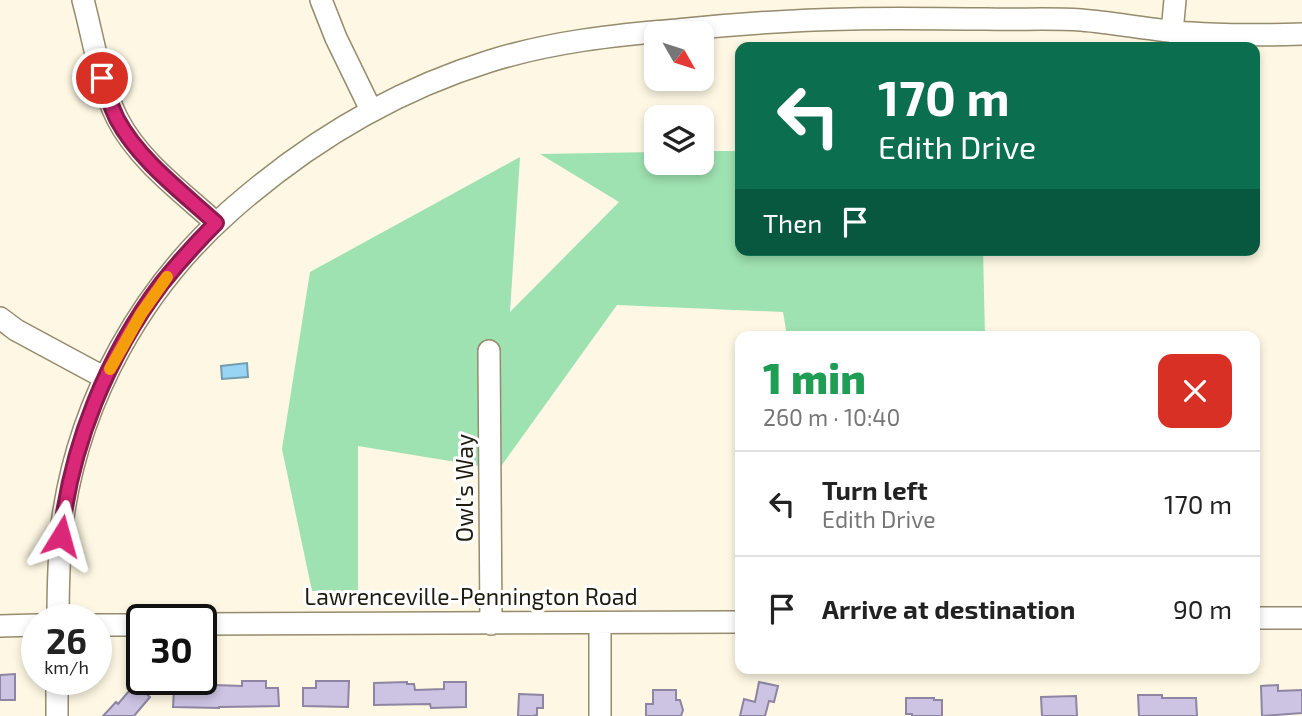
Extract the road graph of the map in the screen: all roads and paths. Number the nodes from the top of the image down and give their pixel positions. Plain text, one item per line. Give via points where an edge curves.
1 (83, 0) edge
2 (321, 0) edge
3 (1175, 0) edge
4 (1172, 32) junction
5 (1302, 34) edge
6 (371, 110) junction
7 (216, 223) junction
8 (0, 318) edge
9 (489, 351) dead end
10 (105, 378) junction
11 (58, 604) edge
12 (1260, 618) edge
13 (1302, 618) edge
14 (735, 622) edge
15 (600, 623) junction
16 (217, 624) edge
17 (491, 624) junction
18 (21, 625) edge
19 (0, 626) edge
20 (57, 695) edge
21 (57, 716) edge
22 (600, 716) edge

1 - 7 street via 117,120 145,158
2 - 6 street
3 - 4 street
4 - 5 street
4 - 6 street via 1039,18 902,18 636,33 537,48 491,61
6 - 7 street via 300,153
7 - 10 street via 162,284
8 - 10 street
9 - 17 street, Owl's Way
10 - 11 street via 73,470 59,559
12 - 13 street
14 - 15 street, Lawrenceville-Pennington Road
15 - 17 street, Lawrenceville-Pennington Road
15 - 22 street
16 - 17 street, Lawrenceville-Pennington Road
18 - 19 street
20 - 21 street

